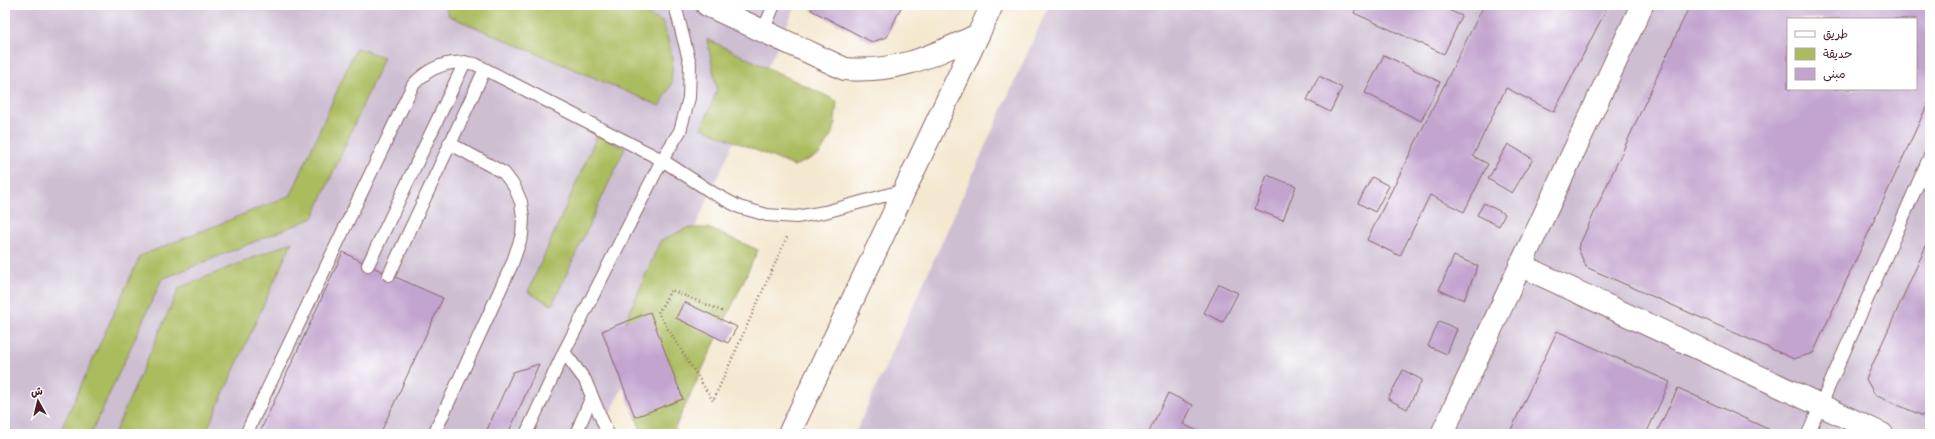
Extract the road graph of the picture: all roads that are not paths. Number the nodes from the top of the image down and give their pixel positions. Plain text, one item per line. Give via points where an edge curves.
1 (675, 5) edge
2 (774, 5) edge
3 (992, 5) edge
4 (1642, 5) edge
5 (719, 8) edge
6 (763, 31) junction
7 (978, 35) junction
8 (465, 62) junction
9 (485, 69) junction
10 (449, 143) junction
11 (1930, 156) edge
12 (662, 160) junction
13 (905, 190) junction
14 (1520, 265) junction
15 (368, 266) dead end
16 (389, 275) dead end
17 (564, 352) junction
18 (592, 396) junction
19 (1821, 405) junction
20 (246, 434) edge
21 (434, 434) edge
22 (526, 434) edge
23 (576, 434) edge
24 (608, 434) edge
25 (789, 434) edge
26 (1442, 434) edge
27 (1808, 434) edge
28 (1882, 434) edge

1 - 12 lane via 690,64 690,98 680,131
2 - 6 lane
3 - 7 street
4 - 14 street
5 - 6 street
6 - 7 street via 845,69 868,71 913,62
7 - 13 street
8 - 9 lane
8 - 15 lane
8 - 20 lane via 450,62 436,66 423,74 413,85
9 - 10 lane
9 - 12 lane
10 - 16 lane
10 - 21 lane via 504,173 514,186 521,202 523,218 522,235 512,264
11 - 19 lane
12 - 13 lane via 739,207 767,215 796,217 825,212
12 - 17 lane
13 - 25 street
14 - 19 street
14 - 26 street
17 - 18 lane via 585,380
17 - 22 lane
18 - 23 lane
18 - 24 lane
19 - 27 lane
19 - 28 street

